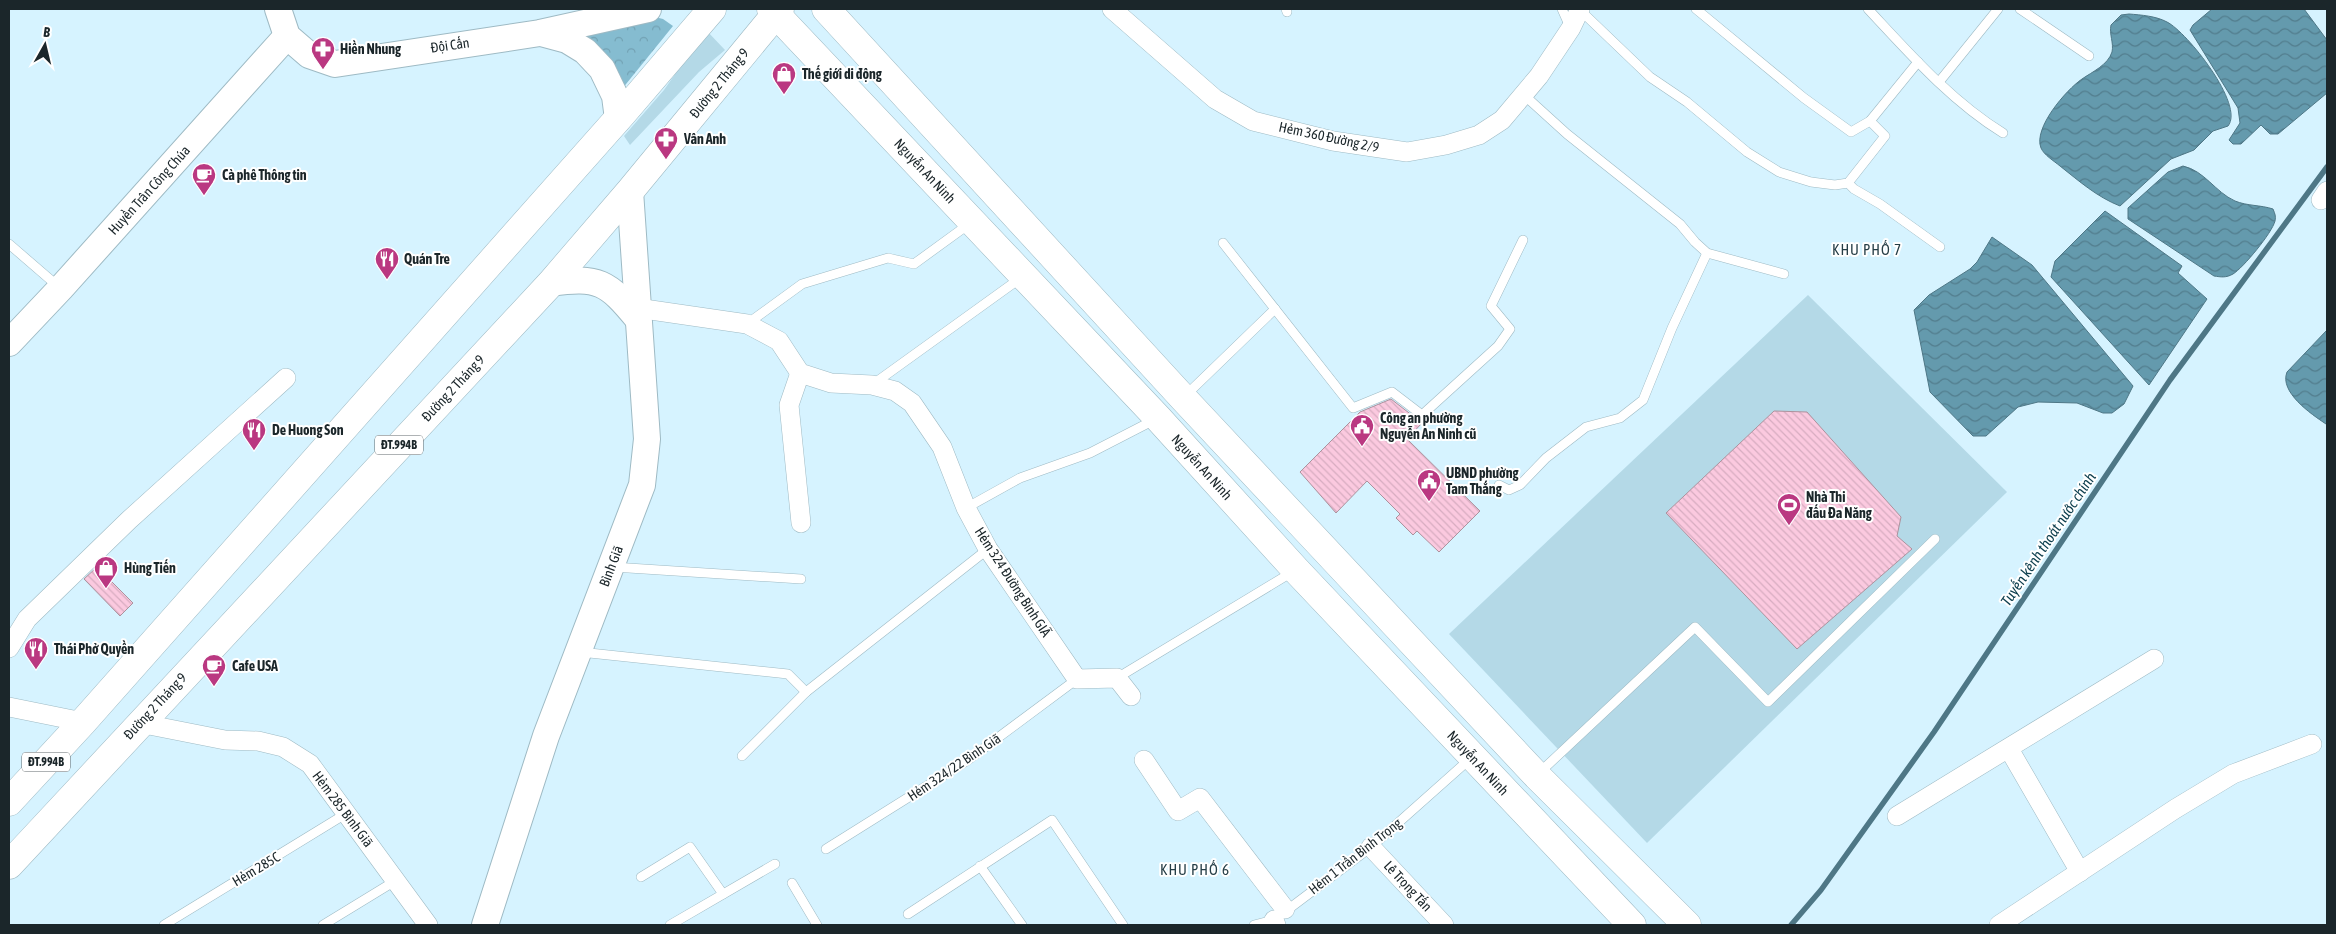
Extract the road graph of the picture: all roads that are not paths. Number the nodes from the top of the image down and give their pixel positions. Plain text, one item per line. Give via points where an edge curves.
1 (278, 9) edge
2 (648, 9) edge
3 (712, 9) edge
4 (826, 9) edge
5 (1112, 9) edge
6 (1574, 9) edge
7 (1696, 9) edge
8 (1868, 9) edge
9 (1998, 9) edge
10 (2020, 9) edge
11 (776, 10) edge
12 (540, 33) junction
13 (287, 36) junction
14 (2089, 56) dead end
15 (1918, 62) junction
16 (1939, 82) junction
17 (1524, 95) junction
18 (618, 119) junction
19 (1870, 121) junction
20 (2003, 133) dead end
21 (1848, 183) junction
22 (630, 191) junction
23 (972, 221) junction
24 (1523, 240) dead end
25 (1223, 243) dead end
26 (9, 244) edge
27 (1940, 247) dead end
28 (1707, 253) junction
29 (1784, 274) dead end
30 (1022, 276) junction
31 (551, 283) junction
32 (61, 288) junction
33 (1275, 308) junction
34 (638, 313) junction
35 (747, 324) junction
36 (9, 343) edge
37 (800, 372) junction
38 (286, 378) dead end
39 (872, 385) junction
40 (1183, 398) junction
41 (1158, 418) junction
42 (1499, 485) dead end
43 (966, 508) junction
44 (801, 524) dead end
45 (1935, 539) dead end
46 (988, 549) junction
47 (610, 567) junction
48 (1296, 570) junction
49 (801, 579) dead end
50 (9, 648) edge
51 (577, 652) junction
52 (2154, 659) dead end
53 (1077, 678) junction
54 (1116, 678) junction
55 (806, 692) junction
56 (1131, 696) dead end
57 (9, 707) edge
58 (83, 722) junction
59 (139, 723) junction
60 (2312, 744) dead end
61 (2009, 749) junction
62 (742, 756) dead end
63 (1473, 757) junction
64 (1144, 760) dead end
65 (1537, 776) junction
66 (1513, 799) junction
67 (9, 802) edge
68 (347, 813) junction
69 (1897, 816) dead end
70 (1372, 847) junction
71 (826, 849) dead end
72 (775, 864) dead end
73 (9, 865) edge
74 (980, 866) junction
75 (2080, 872) junction
76 (641, 877) dead end
77 (395, 881) junction
78 (792, 883) dead end
79 (723, 894) junction
80 (908, 914) dead end
81 (1278, 918) edge
82 (164, 925) edge
83 (323, 925) edge
84 (428, 925) edge
85 (485, 925) edge
86 (670, 925) edge
87 (817, 925) edge
88 (1022, 925) edge
89 (1123, 925) edge
90 (1254, 925) edge
91 (1444, 925) edge
92 (1632, 925) edge
93 (1686, 925) edge
94 (1999, 925) edge

1 - 13 street
2 - 12 street, Đội Cấn
3 - 18 main road, ĐT.994B
4 - 40 main road
5 - 17 street, Hẻm 360 Đường 2/9 via 1215,99 1232,110 1253,121 1333,141 1407,152 1446,145 1479,135 1502,120
6 - 17 street, Hẻm 360 Đường 2/9 via 1571,28
6 - 21 lane via 1650,77 1747,152 1779,172 1811,182
7 - 19 lane via 1804,98 1851,132
8 - 15 lane
9 - 16 lane
10 - 14 lane
11 - 22 main road, Đường 2 Tháng 9 / ĐT.994B
11 - 23 main road, Nguyễn An Ninh
12 - 13 street, Đội Cấn via 335,64 309,55
12 - 18 street via 567,40 602,69 615,96
13 - 32 street, Huyền Trân Công Chúa
15 - 16 lane
15 - 19 lane
16 - 20 lane
17 - 28 lane via 1622,180 1680,224
18 - 58 main road, ĐT.994B
19 - 21 lane via 1885,136
21 - 27 lane
22 - 31 main road, Đường 2 Tháng 9 / ĐT.994B
22 - 34 street, Bình Giã
23 - 30 main road, Nguyễn An Ninh
23 - 35 lane via 914,264 888,258 802,284
24 - 33 lane via 1491,306 1510,329 1498,346 1422,415 1392,392 1353,408
25 - 33 lane
26 - 32 lane
28 - 29 lane
28 - 42 lane via 1643,400 1620,418 1586,427 1570,437 1520,485 1510,490
30 - 39 lane
30 - 41 main road, Nguyễn An Ninh
31 - 34 street via 580,279 604,285
31 - 59 main road, Đường 2 Tháng 9 / ĐT.994B
32 - 36 street, Huyền Trân Công Chúa
33 - 40 lane
34 - 35 street
34 - 47 street, Bình Giã via 647,439 642,484
35 - 37 street via 779,341
37 - 39 street, Hẻm 324 Đường Binh GIÃ via 831,383
37 - 44 street via 789,405
38 - 50 street via 129,520 27,619
39 - 43 street, Hẻm 324 Đường Binh GIÃ via 895,391 912,403 942,447
40 - 65 main road
41 - 43 lane via 1090,453 1020,478
41 - 48 main road, Nguyễn An Ninh
43 - 46 street, Hẻm 324 Đường Binh GIÃ
45 - 65 lane via 1768,702 1695,627
46 - 53 street, Hẻm 324 Đường Binh GIÃ
46 - 55 lane
47 - 49 lane
47 - 51 street, Bình Giã
48 - 54 lane
48 - 63 main road, Nguyễn An Ninh
51 - 55 lane via 788,674
51 - 85 street, Bình Giã via 546,736
52 - 61 street
53 - 54 street
53 - 71 lane, Hẻm 324/22 Bình Giã via 968,760
54 - 56 street
55 - 62 lane
57 - 58 street
58 - 59 main road
58 - 67 main road, ĐT.994B
59 - 68 street, Hẻm 285 Bình Giã via 225,740 258,741 283,747 310,764
59 - 73 main road, Đường 2 Tháng 9 / ĐT.994B
60 - 75 street via 2233,774
61 - 69 street
61 - 75 street
63 - 66 main road, Nguyễn An Ninh
63 - 70 lane, Hẻm 1 Trần Bình Trọng
64 - 81 street via 1178,811 1200,798
65 - 66 main road
65 - 93 main road
66 - 92 main road, Nguyễn An Ninh
68 - 77 street, Hẻm 285 Bình Giã
68 - 82 lane, Hẻm 285C
70 - 81 lane, Hẻm 1 Trần Bình Trọng
70 - 91 street, Lê Trọng Tấn
72 - 79 lane
74 - 80 lane
74 - 88 lane
74 - 89 lane via 1052,820
75 - 94 street
76 - 79 lane via 690,847
77 - 83 lane
77 - 84 street, Hẻm 285 Bình Giã
78 - 87 lane
79 - 86 lane
81 - 90 lane, Hẻm 1 Trần Bình Trọng

